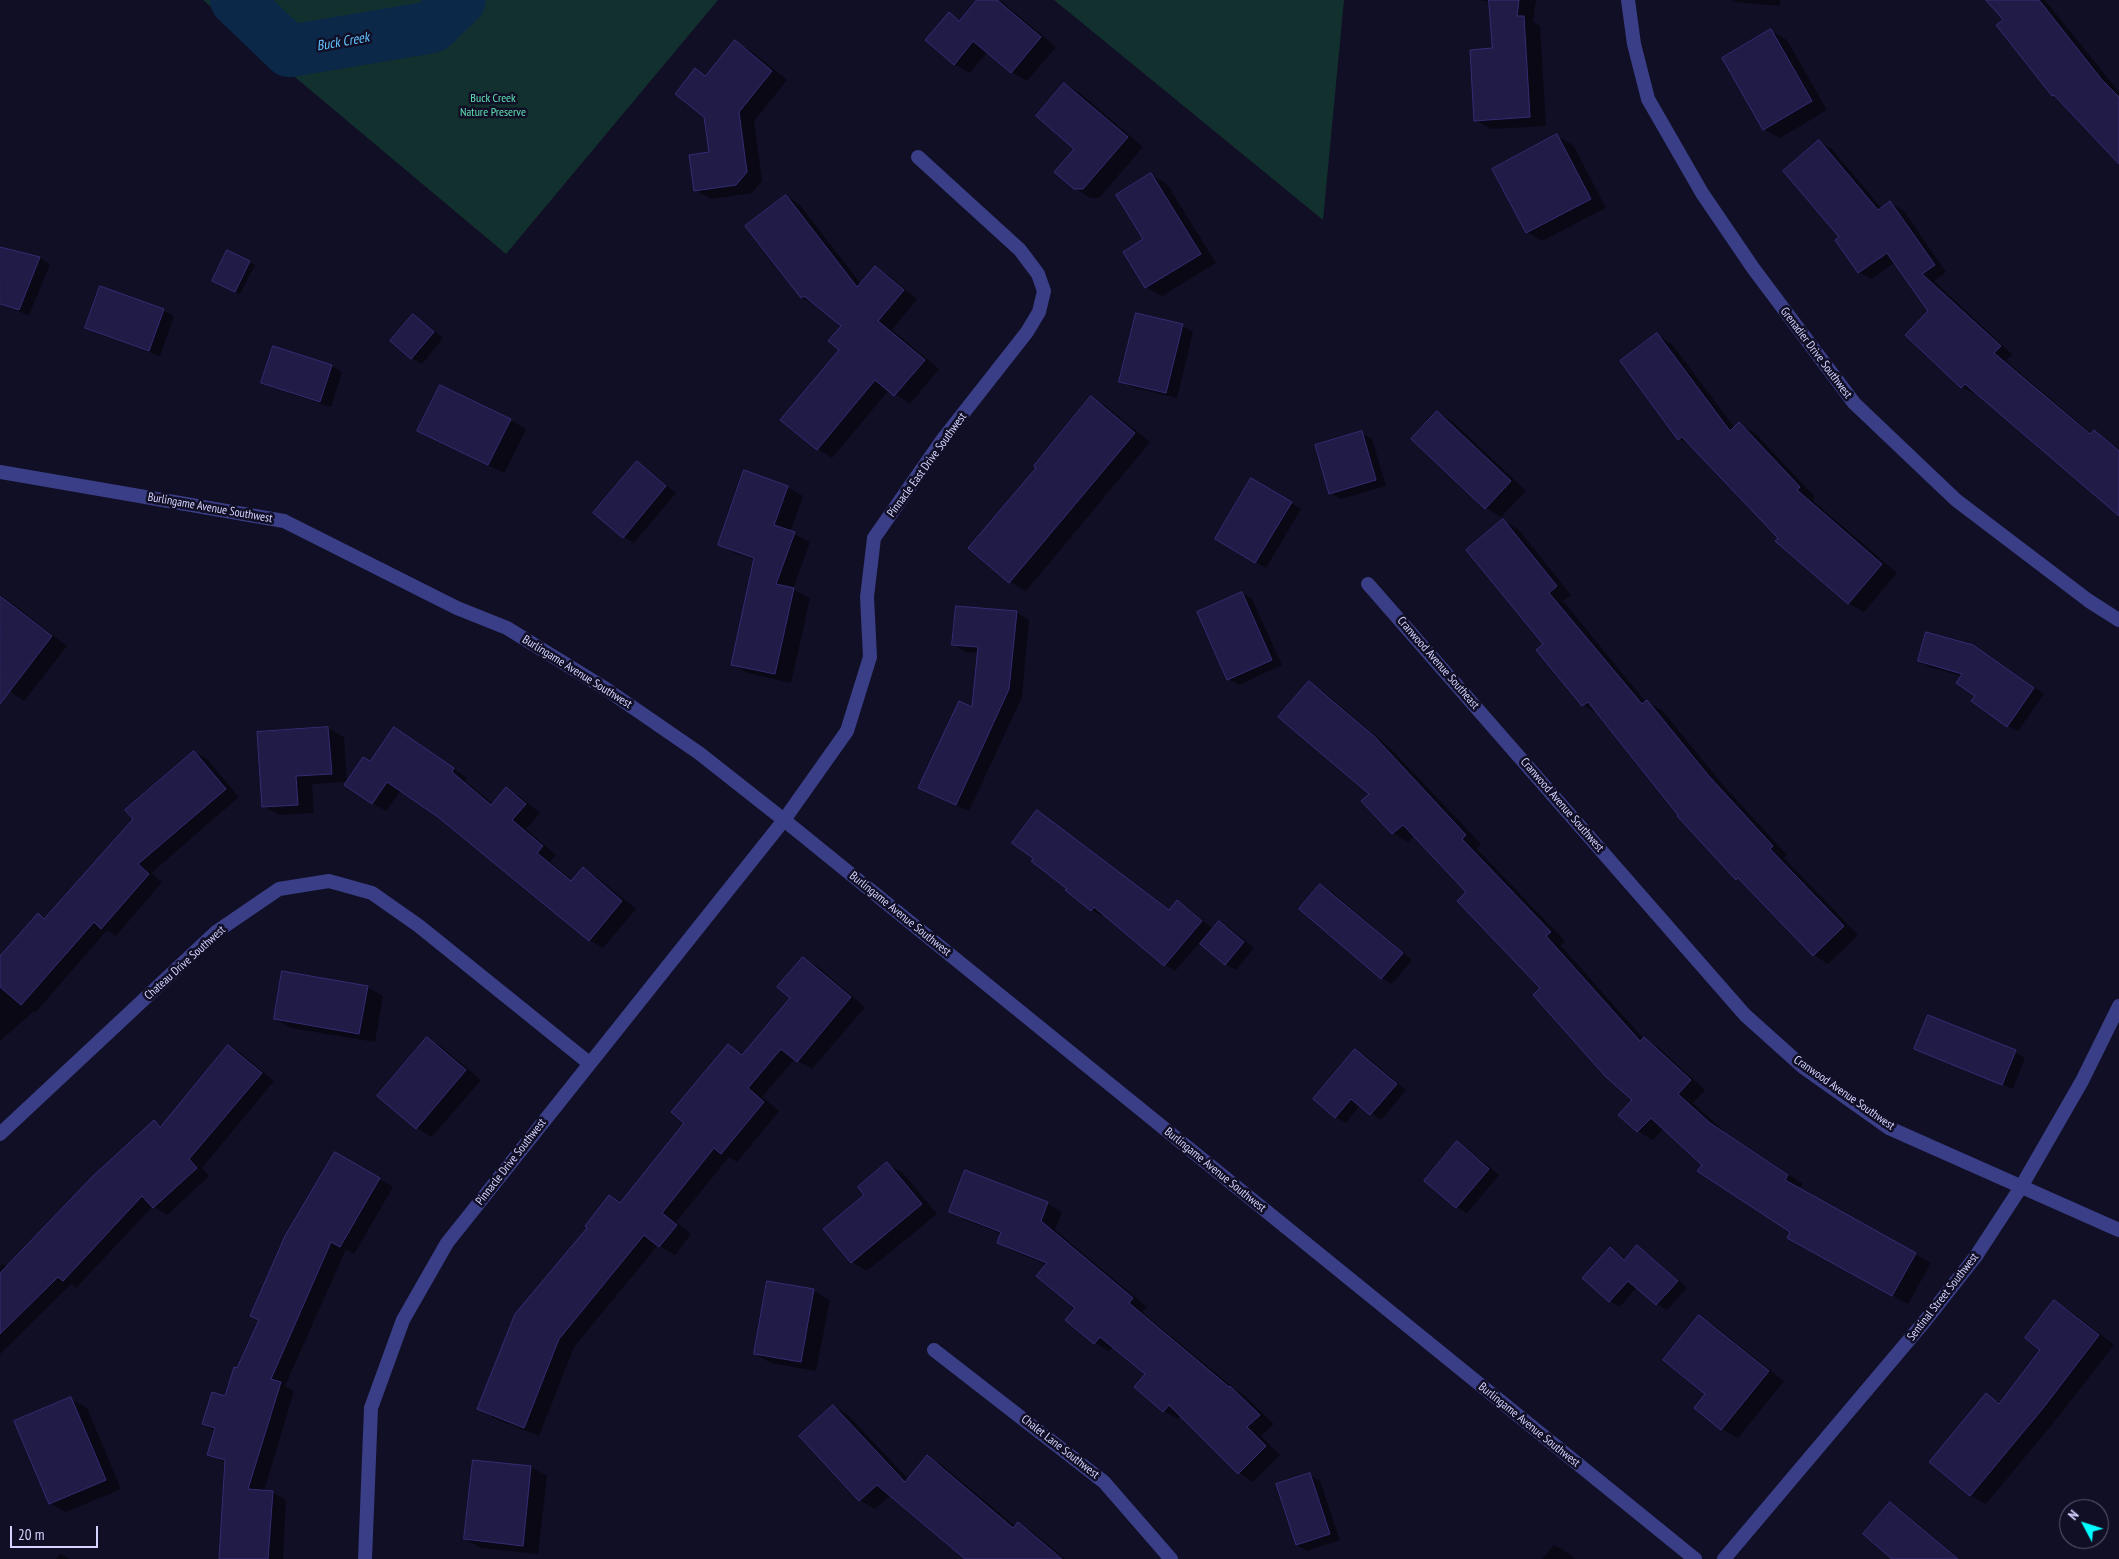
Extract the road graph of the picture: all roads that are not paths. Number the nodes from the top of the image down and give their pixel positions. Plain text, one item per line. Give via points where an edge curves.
1 (1628, 0) edge
2 (918, 157) dead end
3 (0, 472) edge
4 (1368, 584) dead end
5 (2119, 620) edge
6 (1508, 741) joint
7 (784, 820) junction
8 (2119, 1006) edge
9 (589, 1063) junction
10 (0, 1134) edge
11 (2021, 1187) junction
12 (2119, 1230) edge
13 (934, 1350) dead end
14 (365, 1559) edge
15 (1171, 1559) edge
16 (1695, 1559) edge
17 (1724, 1559) edge

1 - 5 street, Grenadier Drive Southwest via 1634,44 1648,99 1712,208 1854,403 1956,500
2 - 7 street, Pinnacle East Drive Southwest via 1020,250 1038,274 1044,291 1039,312 1027,332 943,439 874,538 867,597 870,657 847,731
3 - 7 street, Burlingame Avenue Southwest via 284,521 458,608 507,628 606,689 699,753
4 - 6 street, Cranwood Avenue Southeast
6 - 11 street, Cranwood Avenue Southwest via 1745,1015 1803,1067 1889,1128
7 - 9 street, Pinnacle Drive Southwest
7 - 16 street, Burlingame Avenue Southwest
8 - 11 street, Sentinal Street Southwest via 2082,1081
9 - 10 street, Chateau Drive Southwest via 419,926 372,893 330,881 279,889 216,932
9 - 14 street, Pinnacle Drive Southwest via 447,1243 403,1320 371,1408
11 - 12 street, Cranwood Avenue Southwest
11 - 17 street, Sentinal Street Southwest via 1976,1256 1926,1321
13 - 15 street, Chalet Lane Southwest via 1104,1482

